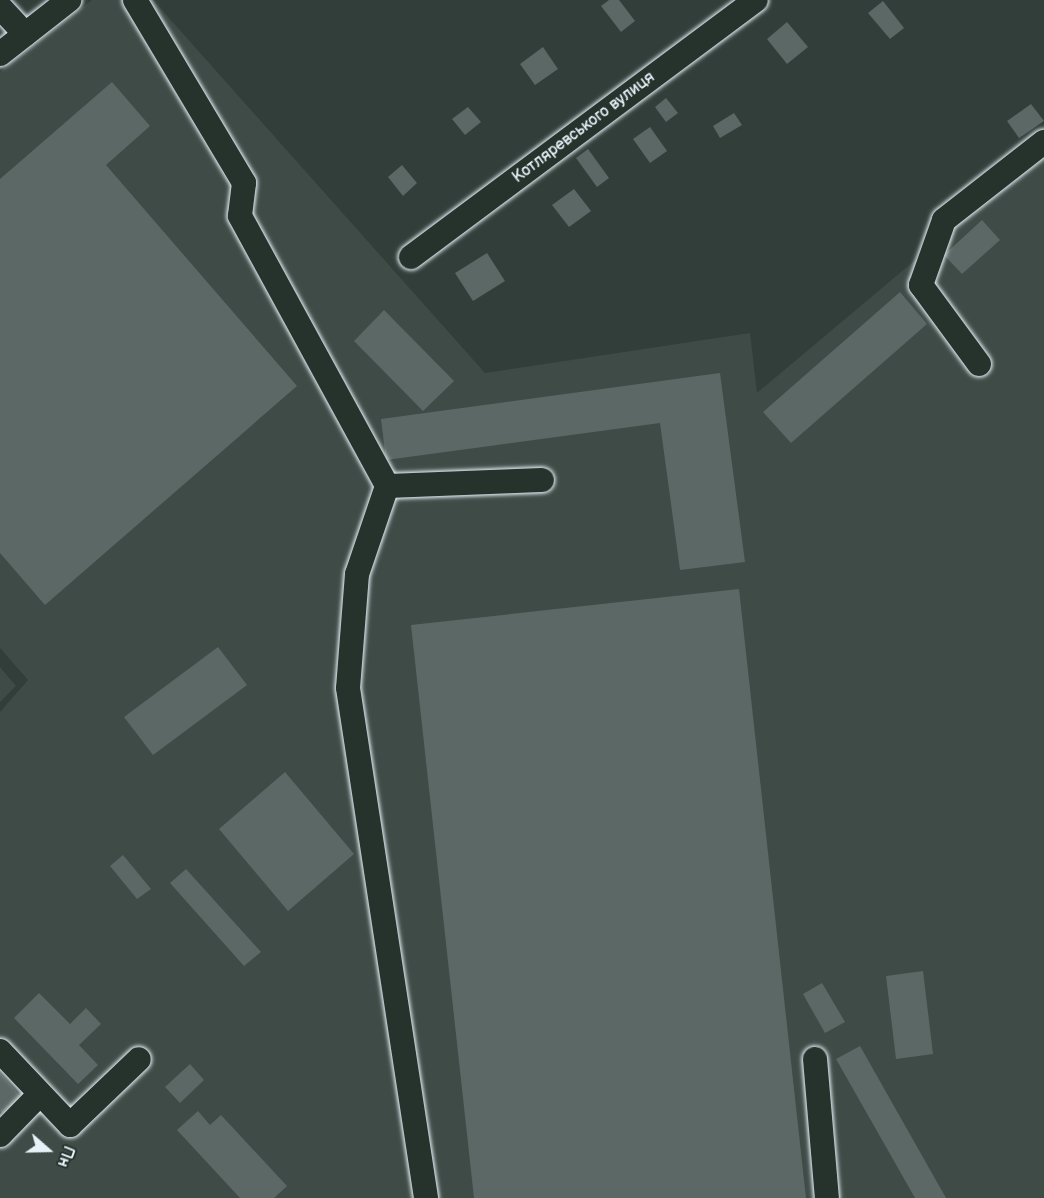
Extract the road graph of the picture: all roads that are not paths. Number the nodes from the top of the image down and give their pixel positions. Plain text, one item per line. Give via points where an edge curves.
1 (69, 0) edge
2 (135, 0) edge
3 (756, 0) edge
4 (0, 7) edge
5 (25, 34) junction
6 (0, 54) edge
7 (1044, 142) edge
8 (411, 257) dead end
9 (979, 364) dead end
10 (542, 480) dead end
11 (387, 486) junction
12 (0, 1051) edge
13 (139, 1059) dead end
14 (815, 1059) dead end
15 (39, 1095) junction
16 (0, 1135) edge
17 (426, 1198) edge
18 (827, 1198) edge

1 - 5 street
2 - 11 street via 244,183 240,216
3 - 8 street, Котляревського вулиця
4 - 5 street
5 - 6 street
7 - 9 street via 944,220 921,285
10 - 11 street
11 - 17 street via 357,574 348,688
12 - 15 street
13 - 15 street via 70,1125
14 - 18 street
15 - 16 street

